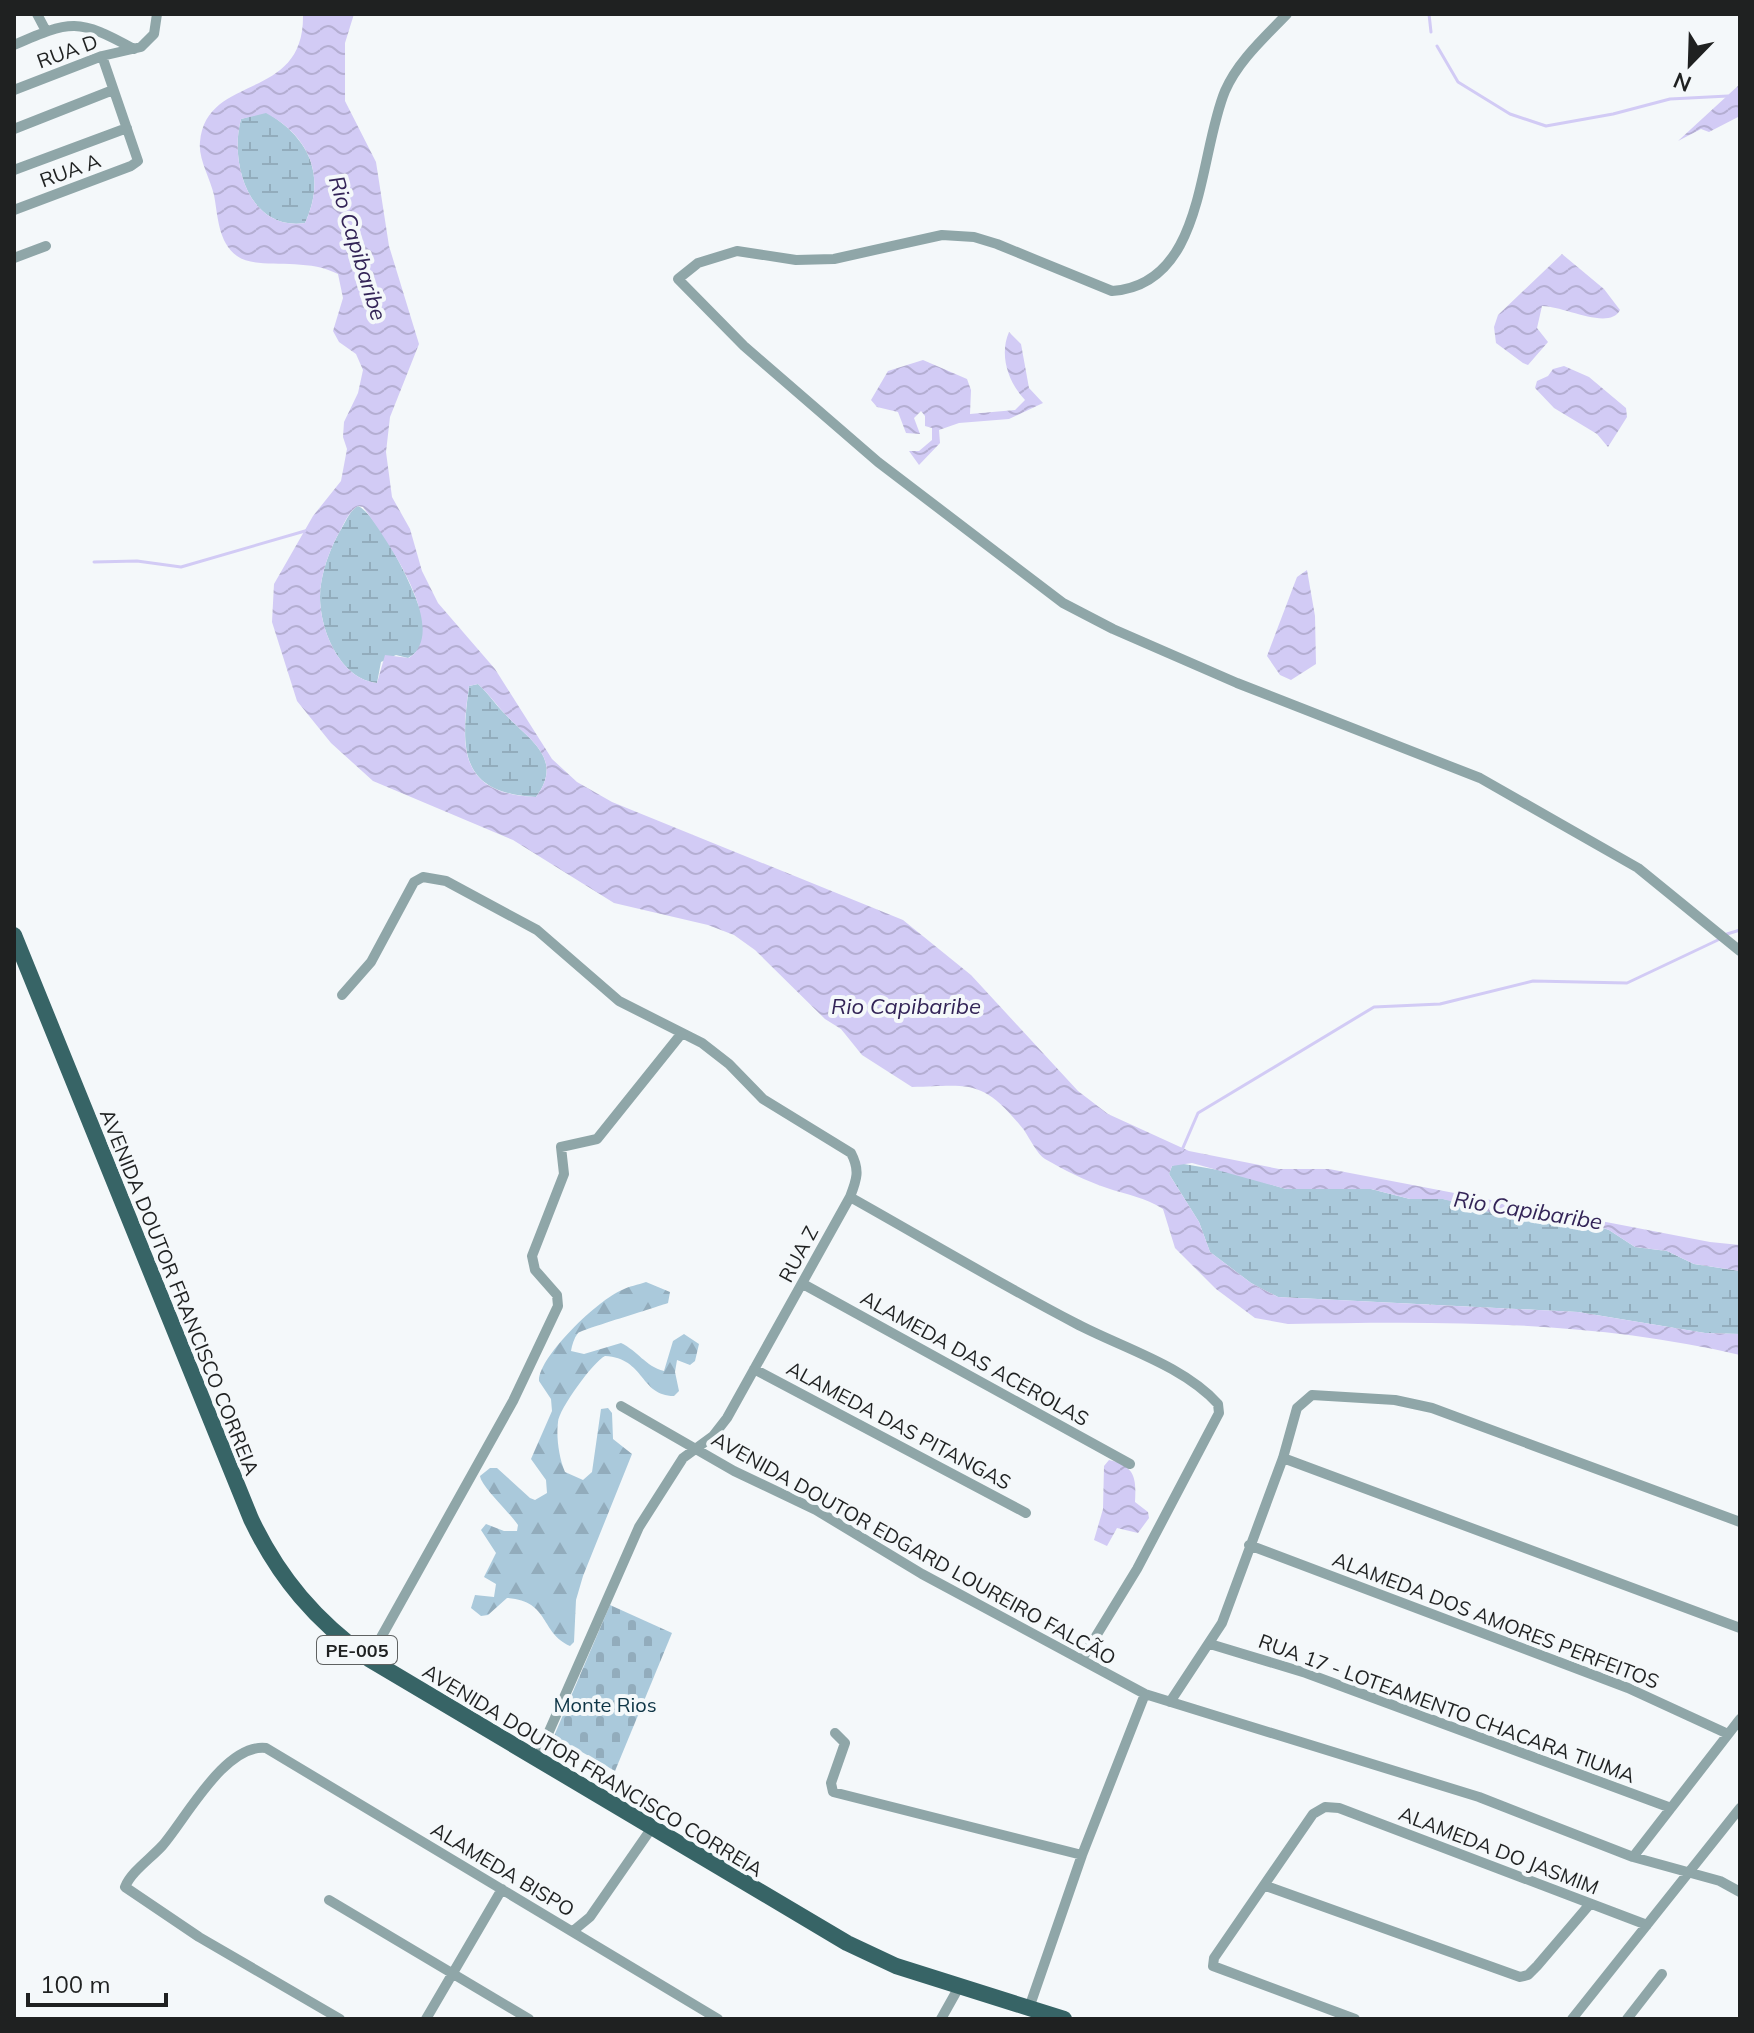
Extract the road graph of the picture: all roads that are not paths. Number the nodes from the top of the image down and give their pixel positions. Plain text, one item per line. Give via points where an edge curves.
1 (37, 14) edge
2 (157, 14) edge
3 (1287, 14) edge
4 (69, 19) edge
5 (46, 31) junction
6 (14, 45) edge
7 (134, 49) junction
8 (102, 56) junction
9 (14, 90) edge
10 (113, 90) junction
11 (127, 128) junction
12 (14, 129) edge
13 (14, 170) edge
14 (14, 210) edge
15 (46, 246) dead end
16 (14, 258) edge
17 (14, 935) edge
18 (1740, 951) edge
19 (342, 995) dead end
20 (682, 1033) junction
21 (850, 1197) junction
22 (803, 1284) junction
23 (754, 1369) junction
24 (621, 1406) dead end
25 (693, 1448) junction
26 (1283, 1458) junction
27 (1130, 1464) dead end
28 (1026, 1513) dead end
29 (1740, 1522) edge
30 (1249, 1545) junction
31 (1740, 1628) edge
32 (1210, 1644) junction
33 (369, 1659) junction
34 (1082, 1659) junction
35 (1145, 1694) junction
36 (1170, 1702) junction
37 (1740, 1719) edge
38 (835, 1733) dead end
39 (1728, 1734) junction
40 (536, 1761) junction
41 (1671, 1808) junction
42 (1740, 1808) edge
43 (651, 1829) junction
44 (1082, 1855) junction
45 (1633, 1857) junction
46 (1689, 1875) junction
47 (1266, 1886) junction
48 (502, 1889) junction
49 (1740, 1892) edge
50 (329, 1900) dead end
51 (1590, 1904) junction
52 (1647, 1925) junction
53 (573, 1931) junction
54 (451, 1973) junction
55 (1662, 1974) dead end
56 (959, 1987) junction
57 (1029, 2008) junction
58 (340, 2019) edge
59 (426, 2019) edge
60 (529, 2019) edge
61 (718, 2019) edge
62 (941, 2019) edge
63 (1064, 2019) edge
64 (1355, 2019) edge
65 (1572, 2019) edge
66 (1627, 2019) edge

1 - 5 street
2 - 7 street via 154,34
3 - 18 street via 1251,52 1225,91 1190,220 1162,272 1142,286 1112,291 997,244 942,235 834,259 796,260 737,251 698,263 678,279 744,346 878,462 1063,603 1237,683 1480,778 1638,868
4 - 5 street
4 - 7 street
5 - 6 street
7 - 8 street, RUA D
8 - 9 street, RUA D
8 - 10 street
10 - 11 street
10 - 12 street
11 - 13 street
11 - 14 street, RUA A via 138,161
15 - 16 street
17 - 33 main road, AVENIDA DOUTOR FRANCISCO CORREIA / PE-005 via 258,1534 314,1616
19 - 20 street via 371,962 414,882 431,877 537,930 619,1001
20 - 21 street, RUA Z via 729,1064 763,1099 851,1153 858,1178
20 - 33 street via 597,1139 561,1147 564,1174 532,1256 535,1270 557,1295 558,1306 513,1401
21 - 22 street, RUA Z
21 - 34 street via 1022,1296 1205,1391 1218,1404 1219,1413 1137,1569
22 - 23 street, RUA Z
22 - 27 street, ALAMEDA DAS ACEROLAS
23 - 25 street, RUA Z via 713,1436
23 - 28 street, ALAMEDA DAS PITANGAS
24 - 25 street, AVENIDA DOUTOR EDGARD LOUREIRO FALCÃO
25 - 34 street, AVENIDA DOUTOR EDGARD LOUREIRO FALCÃO via 816,1510 922,1574
25 - 40 street, RUA Z via 639,1527
26 - 29 street via 1297,1408 1312,1395 1395,1400 1432,1408
26 - 30 street
26 - 31 street
30 - 32 street
30 - 39 street, ALAMEDA DOS AMORES PERFEITOS via 1628,1688
32 - 36 street
32 - 41 street, RUA 17 - LOTEAMENTO CHACARA TIUMA via 1306,1673
33 - 40 main road, AVENIDA DOUTOR FRANCISCO CORREIA / PE-005
34 - 35 street, AVENIDA DOUTOR EDGARD LOUREIRO FALCÃO
35 - 36 street, AVENIDA DOUTOR EDGARD LOUREIRO FALCÃO
35 - 44 street
36 - 45 street, AVENIDA DOUTOR EDGARD LOUREIRO FALCÃO via 1479,1797
37 - 39 street
38 - 44 street via 845,1743 831,1783 833,1792
39 - 41 street
40 - 43 main road, AVENIDA DOUTOR FRANCISCO CORREIA / PE-005
41 - 45 street
42 - 46 street
43 - 53 street via 590,1917
43 - 56 main road, AVENIDA DOUTOR FRANCISCO CORREIA / PE-005 via 847,1943
44 - 57 street
45 - 46 street, AVENIDA DOUTOR EDGARD LOUREIRO FALCÃO
46 - 49 street, AVENIDA DOUTOR EDGARD LOUREIRO FALCÃO via 1720,1881
46 - 52 street
47 - 51 street via 1508,1973 1528,1975
47 - 51 street, ALAMEDA DO JASMIM via 1313,1814 1325,1807
47 - 64 street via 1213,1966
48 - 53 street, ALAMEDA BISPO
48 - 54 street
48 - 58 street, ALAMEDA BISPO via 270,1751 253,1748 218,1775 164,1845 125,1884 133,1895
50 - 54 street
51 - 52 street, ALAMEDA DO JASMIM
52 - 65 street
53 - 61 street, ALAMEDA BISPO
54 - 59 street
54 - 60 street
55 - 66 street
56 - 57 main road, AVENIDA DOUTOR FRANCISCO CORREIA / PE-005
56 - 62 street
57 - 63 main road, AVENIDA DOUTOR FRANCISCO CORREIA / PE-005

